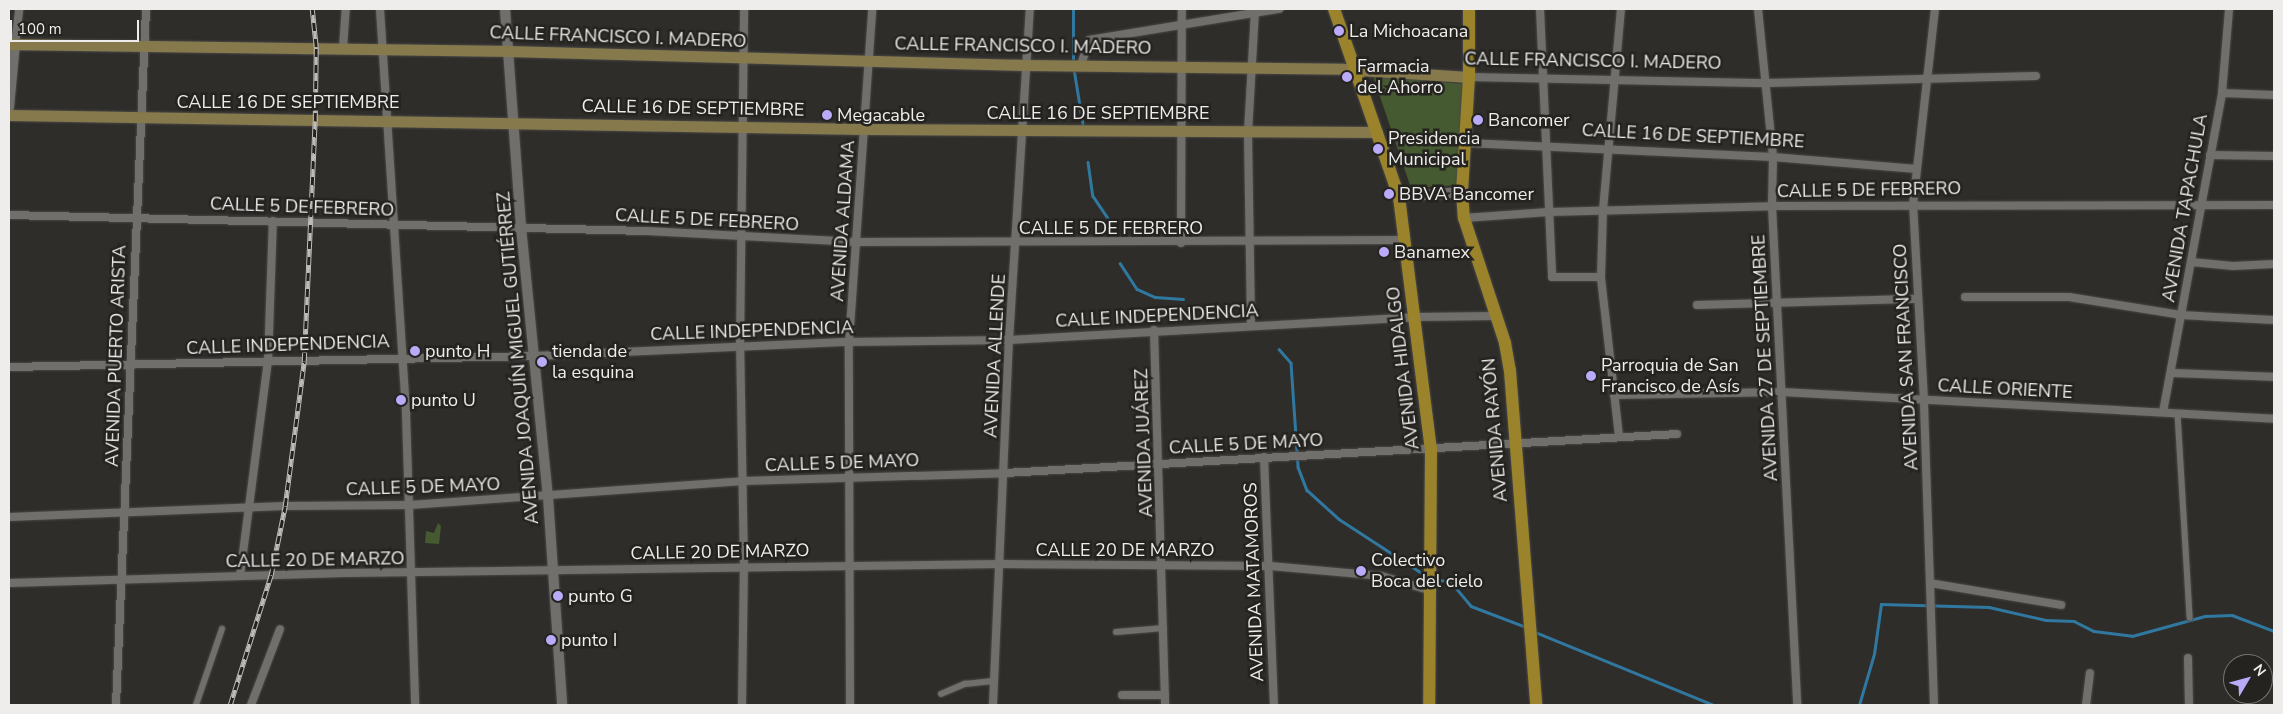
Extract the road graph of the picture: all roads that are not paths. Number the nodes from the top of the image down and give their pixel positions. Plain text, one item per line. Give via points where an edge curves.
1 (19, 9) edge
2 (146, 9) edge
3 (346, 9) edge
4 (380, 9) edge
5 (505, 9) edge
6 (744, 9) edge
7 (872, 9) edge
8 (1030, 9) edge
9 (1182, 9) edge
10 (1279, 9) edge
11 (1334, 9) edge
12 (1469, 9) edge
13 (1540, 9) edge
14 (1620, 9) edge
15 (1758, 9) edge
16 (1935, 9) edge
17 (2229, 9) edge
18 (1255, 11) edge
19 (1183, 25) junction
20 (12, 44) edge
21 (146, 46) junction
22 (343, 48) junction
23 (384, 49) junction
24 (508, 51) junction
25 (743, 58) junction
26 (870, 60) junction
27 (1026, 65) junction
28 (1078, 65) junction
29 (1183, 67) junction
30 (1253, 69) junction
31 (1355, 69) junction
32 (1926, 76) junction
33 (2036, 76) dead end
34 (1469, 77) junction
35 (1616, 77) junction
36 (1544, 79) junction
37 (1767, 83) junction
38 (2222, 93) junction
39 (2274, 95) edge
40 (9, 107) edge
41 (9, 115) edge
42 (142, 118) junction
43 (387, 119) junction
44 (513, 123) junction
45 (743, 125) junction
46 (865, 129) junction
47 (1022, 130) junction
48 (1183, 131) junction
49 (1248, 132) junction
50 (1377, 132) junction
51 (1467, 144) junction
52 (1547, 146) junction
53 (1608, 149) junction
54 (2210, 155) junction
55 (2274, 156) edge
56 (1773, 158) junction
57 (1917, 169) junction
58 (1462, 192) junction
59 (1399, 197) junction
60 (1913, 204) junction
61 (2200, 204) junction
62 (2274, 205) edge
63 (1772, 206) junction
64 (1603, 210) junction
65 (1549, 212) junction
66 (9, 215) edge
67 (136, 216) junction
68 (1464, 218) junction
69 (273, 221) junction
70 (392, 225) junction
71 (521, 227) junction
72 (742, 237) junction
73 (1405, 240) junction
74 (858, 242) junction
75 (1181, 242) junction
76 (1015, 243) junction
77 (1251, 243) junction
78 (2191, 262) junction
79 (2274, 264) edge
80 (1601, 277) junction
81 (1965, 297) dead end
82 (1918, 299) junction
83 (1777, 303) junction
84 (1698, 305) dead end
85 (2182, 315) junction
86 (1496, 316) junction
87 (1415, 317) junction
88 (2274, 320) edge
89 (1252, 325) junction
90 (1154, 330) junction
91 (1009, 340) junction
92 (849, 342) junction
93 (740, 346) junction
94 (401, 356) junction
95 (535, 356) junction
96 (268, 361) junction
97 (130, 364) junction
98 (9, 367) edge
99 (2171, 373) junction
100 (2274, 377) edge
101 (1782, 392) junction
102 (1614, 395) junction
103 (1924, 400) junction
104 (2163, 412) junction
105 (2178, 414) junction
106 (2274, 419) edge
107 (1677, 434) dead end
108 (1619, 436) junction
109 (1513, 444) junction
110 (1431, 449) junction
111 (1264, 458) junction
112 (1160, 464) junction
113 (1005, 473) junction
114 (849, 477) junction
115 (743, 480) junction
116 (548, 497) junction
117 (410, 505) junction
118 (250, 509) junction
119 (125, 515) junction
120 (9, 517) edge
121 (1001, 564) junction
122 (851, 565) junction
123 (1162, 565) junction
124 (1270, 566) junction
125 (744, 567) junction
126 (553, 570) junction
127 (412, 573) junction
128 (240, 576) junction
129 (120, 580) junction
130 (9, 583) edge
131 (1930, 583) junction
132 (1429, 588) junction
133 (2061, 605) dead end
134 (2190, 618) dead end
135 (1164, 628) junction
136 (222, 629) dead end
137 (280, 629) dead end
138 (1116, 632) dead end
139 (2188, 658) dead end
140 (2090, 673) dead end
141 (995, 681) junction
142 (940, 694) dead end
143 (1122, 695) dead end
144 (1165, 695) junction
145 (116, 705) edge
146 (196, 705) edge
147 (251, 705) edge
148 (415, 705) edge
149 (562, 705) edge
150 (742, 705) edge
151 (850, 705) edge
152 (993, 705) edge
153 (1165, 705) edge
154 (1274, 705) edge
155 (1429, 705) edge
156 (1536, 705) edge
157 (1796, 705) edge
158 (1934, 705) edge
159 (2086, 705) edge
160 (2188, 705) edge

1 - 20 street
2 - 21 street, AVENIDA PUERTO ARISTA
3 - 22 street
4 - 23 street
5 - 24 street, AVENIDA JOAQUÍN MIGUEL GUTIÉRREZ
6 - 25 street
7 - 26 street, AVENIDA ALDAMA
8 - 27 street, AVENIDA ALLENDE
9 - 19 street
10 - 18 street
11 - 31 main road, AVENIDA HIDALGO
12 - 34 main road, AVENIDA RAYÓN
13 - 36 street
14 - 35 street
15 - 37 street, AVENIDA 27 DE SEPTIEMBRE
16 - 32 street, AVENIDA SAN FRANCISCO
17 - 38 street, AVENIDA TAPACHULA
18 - 19 street
18 - 30 street
19 - 28 street via 1088,40
19 - 29 street
20 - 21 main road, CALLE FRANCISCO I. MADERO
20 - 40 street
21 - 22 main road, CALLE FRANCISCO I. MADERO
21 - 42 street, AVENIDA PUERTO ARISTA
22 - 23 main road, CALLE FRANCISCO I. MADERO
23 - 24 main road, CALLE FRANCISCO I. MADERO
23 - 43 street
24 - 25 main road, CALLE FRANCISCO I. MADERO
24 - 44 street, AVENIDA JOAQUÍN MIGUEL GUTIÉRREZ
25 - 26 main road, CALLE FRANCISCO I. MADERO
25 - 45 street
26 - 27 main road, CALLE FRANCISCO I. MADERO
26 - 46 street, AVENIDA ALDAMA
27 - 28 main road, CALLE FRANCISCO I. MADERO
27 - 47 street, AVENIDA ALLENDE
28 - 29 main road, CALLE FRANCISCO I. MADERO
29 - 30 main road, CALLE FRANCISCO I. MADERO
29 - 48 street
30 - 31 main road, CALLE FRANCISCO I. MADERO
30 - 49 street
31 - 34 main road, CALLE FRANCISCO I. MADERO
31 - 50 main road, AVENIDA HIDALGO
32 - 33 street, CALLE FRANCISCO I. MADERO
32 - 37 street, CALLE FRANCISCO I. MADERO
32 - 57 street, AVENIDA SAN FRANCISCO
34 - 36 street, CALLE FRANCISCO I. MADERO
34 - 51 main road, AVENIDA RAYÓN
35 - 36 street, CALLE FRANCISCO I. MADERO
35 - 37 street, CALLE FRANCISCO I. MADERO
35 - 53 street
36 - 52 street
37 - 56 street, AVENIDA 27 DE SEPTIEMBRE
38 - 39 street
38 - 54 street, AVENIDA TAPACHULA
41 - 42 main road, CALLE 16 DE SEPTIEMBRE
42 - 43 main road, CALLE 16 DE SEPTIEMBRE
42 - 67 street, AVENIDA PUERTO ARISTA
43 - 44 main road, CALLE 16 DE SEPTIEMBRE
43 - 70 street
44 - 45 main road, CALLE 16 DE SEPTIEMBRE
44 - 71 street, AVENIDA JOAQUÍN MIGUEL GUTIÉRREZ
45 - 46 main road, CALLE 16 DE SEPTIEMBRE
45 - 72 street
46 - 47 main road, CALLE 16 DE SEPTIEMBRE
46 - 74 street, AVENIDA ALDAMA
47 - 48 main road, CALLE 16 DE SEPTIEMBRE
47 - 76 street, AVENIDA ALLENDE
48 - 49 main road, CALLE 16 DE SEPTIEMBRE
48 - 75 street
49 - 50 main road, CALLE 16 DE SEPTIEMBRE
49 - 77 street
50 - 59 main road, AVENIDA HIDALGO
51 - 52 street, CALLE 16 DE SEPTIEMBRE
51 - 58 main road, AVENIDA RAYÓN
52 - 53 street, CALLE 16 DE SEPTIEMBRE
52 - 65 street
53 - 56 street, CALLE 16 DE SEPTIEMBRE
53 - 64 street
54 - 55 street
54 - 61 street, AVENIDA TAPACHULA
56 - 57 street, CALLE 16 DE SEPTIEMBRE
56 - 63 street, AVENIDA 27 DE SEPTIEMBRE
57 - 60 street, AVENIDA SAN FRANCISCO
58 - 59 street
58 - 68 main road, AVENIDA RAYÓN
59 - 73 main road, AVENIDA HIDALGO
60 - 61 street, CALLE 5 DE FEBRERO
60 - 63 street, CALLE 5 DE FEBRERO
60 - 82 street, AVENIDA SAN FRANCISCO
61 - 62 street, CALLE 5 DE FEBRERO
61 - 78 street, AVENIDA TAPACHULA
63 - 64 street, CALLE 5 DE FEBRERO
63 - 83 street, AVENIDA 27 DE SEPTIEMBRE
64 - 65 street, CALLE 5 DE FEBRERO
64 - 80 street
65 - 68 street, CALLE 5 DE FEBRERO
65 - 80 street via 1552,277
66 - 67 street, CALLE 5 DE FEBRERO
67 - 69 street, CALLE 5 DE FEBRERO
67 - 97 street, AVENIDA PUERTO ARISTA
68 - 86 main road, AVENIDA RAYÓN
69 - 70 street, CALLE 5 DE FEBRERO
69 - 96 street
70 - 71 street, CALLE 5 DE FEBRERO
70 - 94 street
71 - 72 street, CALLE 5 DE FEBRERO
71 - 95 street, AVENIDA JOAQUÍN MIGUEL GUTIÉRREZ
72 - 74 street, CALLE 5 DE FEBRERO
72 - 93 street
73 - 77 street, CALLE 5 DE FEBRERO
73 - 87 main road, AVENIDA HIDALGO
74 - 76 street, CALLE 5 DE FEBRERO
74 - 92 street, AVENIDA ALDAMA
75 - 76 street, CALLE 5 DE FEBRERO
75 - 77 street, CALLE 5 DE FEBRERO
76 - 91 street, AVENIDA ALLENDE
77 - 89 street
78 - 79 street via 2233,266
78 - 85 street, AVENIDA TAPACHULA
80 - 102 street
81 - 85 street via 2086,298
82 - 83 street
82 - 103 street, AVENIDA SAN FRANCISCO
83 - 84 street
83 - 101 street, AVENIDA 27 DE SEPTIEMBRE
85 - 88 street
85 - 99 street, AVENIDA TAPACHULA
86 - 87 street, CALLE INDEPENDENCIA
86 - 109 main road, AVENIDA RAYÓN via 1510,372
87 - 89 street, CALLE INDEPENDENCIA
87 - 110 main road, AVENIDA HIDALGO
89 - 90 street, CALLE INDEPENDENCIA
90 - 91 street, CALLE INDEPENDENCIA
90 - 112 street, AVENIDA JUÁREZ
91 - 92 street, CALLE INDEPENDENCIA
91 - 113 street, AVENIDA ALLENDE
92 - 93 street, CALLE INDEPENDENCIA
92 - 114 street, AVENIDA ALDAMA
93 - 95 street, CALLE INDEPENDENCIA
93 - 115 street
94 - 95 street, CALLE INDEPENDENCIA
94 - 96 street, CALLE INDEPENDENCIA
94 - 117 street
95 - 116 street, AVENIDA JOAQUÍN MIGUEL GUTIÉRREZ
96 - 97 street, CALLE INDEPENDENCIA
96 - 118 street
97 - 98 street, CALLE INDEPENDENCIA
97 - 119 street, AVENIDA PUERTO ARISTA
99 - 100 street
99 - 104 street, AVENIDA TAPACHULA
101 - 102 street, CALLE ORIENTE
101 - 103 street, CALLE ORIENTE
101 - 157 street, AVENIDA 27 DE SEPTIEMBRE
102 - 108 street
103 - 104 street, CALLE ORIENTE
103 - 131 street, AVENIDA SAN FRANCISCO
104 - 105 street, CALLE ORIENTE
105 - 106 street, CALLE ORIENTE
105 - 134 street
107 - 108 street, CALLE 5 DE MAYO
108 - 109 street, CALLE 5 DE MAYO
109 - 110 street, CALLE 5 DE MAYO
109 - 156 main road, AVENIDA RAYÓN
110 - 111 street, CALLE 5 DE MAYO
110 - 132 main road, AVENIDA HIDALGO
111 - 112 street, CALLE 5 DE MAYO
111 - 124 street, AVENIDA MATAMOROS
112 - 113 street, CALLE 5 DE MAYO
112 - 123 street, AVENIDA JUÁREZ
113 - 114 street, CALLE 5 DE MAYO
113 - 121 street, AVENIDA ALLENDE
114 - 115 street, CALLE 5 DE MAYO
114 - 122 street, AVENIDA ALDAMA
115 - 116 street, CALLE 5 DE MAYO
115 - 125 street
116 - 117 street, CALLE 5 DE MAYO
116 - 126 street, AVENIDA JOAQUÍN MIGUEL GUTIÉRREZ
117 - 118 street, CALLE 5 DE MAYO
117 - 127 street
118 - 119 street, CALLE 5 DE MAYO
118 - 128 street
119 - 120 street, CALLE 5 DE MAYO
119 - 129 street, AVENIDA PUERTO ARISTA
121 - 122 street, CALLE 20 DE MARZO
121 - 123 street, CALLE 20 DE MARZO
121 - 141 street, AVENIDA ALLENDE
122 - 125 street, CALLE 20 DE MARZO
122 - 151 street, AVENIDA ALDAMA
123 - 124 street, CALLE 20 DE MARZO
123 - 135 street, AVENIDA JUÁREZ
124 - 132 street, CALLE 20 DE MARZO via 1381,576
124 - 154 street, AVENIDA MATAMOROS
125 - 126 street, CALLE 20 DE MARZO
125 - 150 street
126 - 127 street, CALLE 20 DE MARZO
126 - 149 street, AVENIDA JOAQUÍN MIGUEL GUTIÉRREZ
127 - 128 street, CALLE 20 DE MARZO
127 - 148 street
128 - 129 street, CALLE 20 DE MARZO
129 - 130 street, CALLE 20 DE MARZO
129 - 145 street, AVENIDA PUERTO ARISTA
131 - 133 street
131 - 158 street, AVENIDA SAN FRANCISCO
132 - 155 main road, AVENIDA HIDALGO
135 - 138 street
135 - 144 street, AVENIDA JUÁREZ
136 - 146 street
137 - 147 street
139 - 160 street
140 - 159 street
141 - 142 street via 964,684
141 - 152 street, AVENIDA ALLENDE
143 - 144 street
144 - 153 street, AVENIDA JUÁREZ

